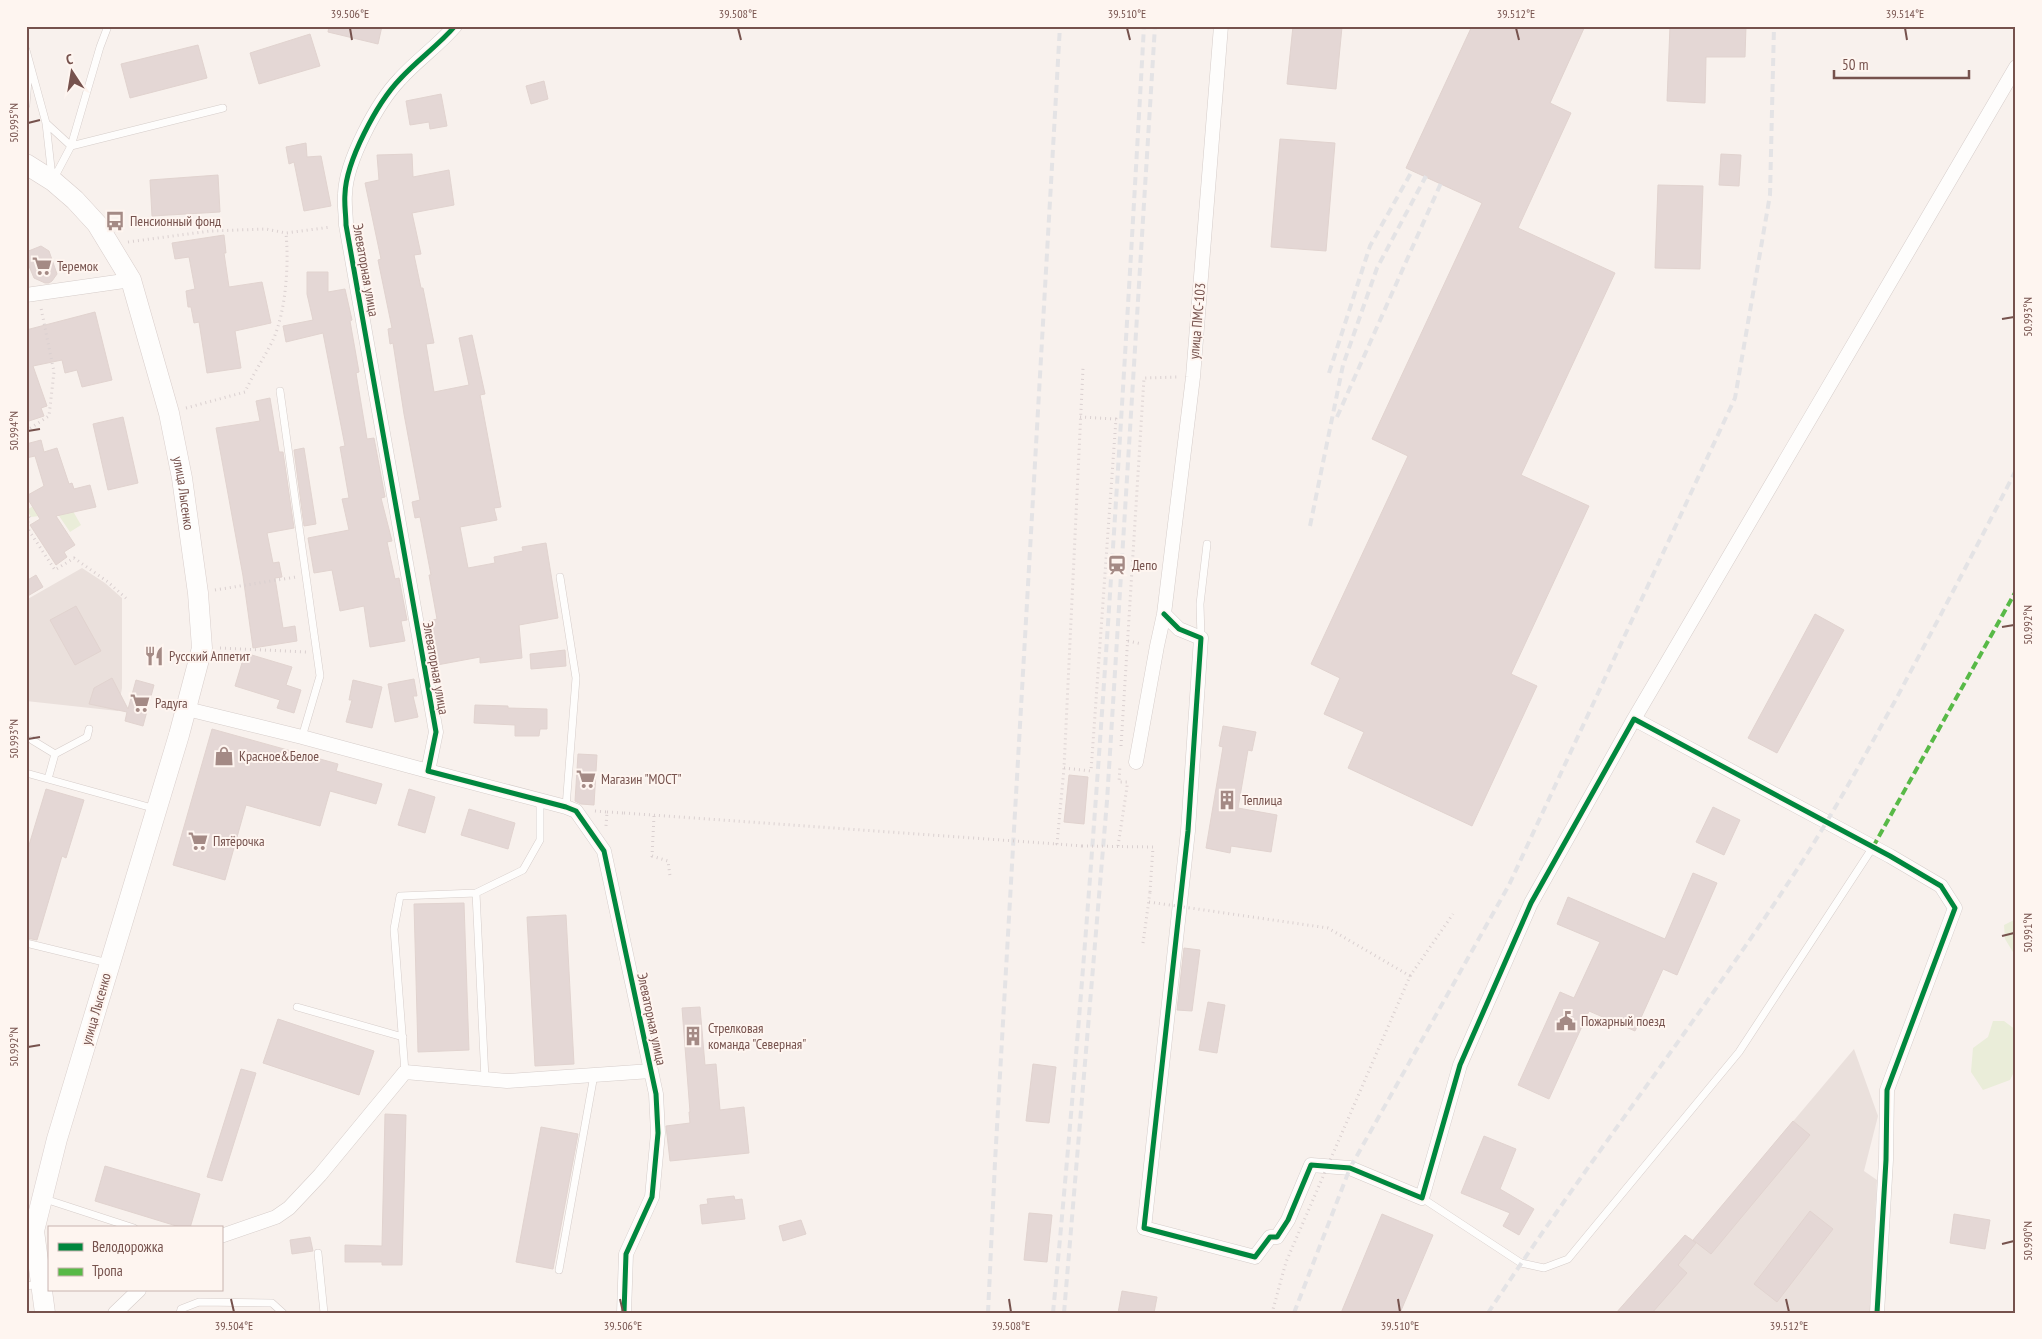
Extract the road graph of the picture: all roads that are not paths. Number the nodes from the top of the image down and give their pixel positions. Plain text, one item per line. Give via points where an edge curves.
1 (108, 26) edge
2 (455, 26) edge
3 (1221, 26) edge
4 (26, 50) edge
5 (30, 62) junction
6 (2016, 66) edge
7 (26, 105) edge
8 (223, 108) dead end
9 (46, 124) junction
10 (71, 146) junction
11 (26, 164) edge
12 (53, 180) junction
13 (131, 280) junction
14 (30, 292) edge
15 (280, 391) dead end
16 (1207, 544) dead end
17 (560, 577) dead end
18 (1164, 614) junction
19 (1201, 638) junction
20 (187, 709) junction
21 (1634, 719) junction
22 (89, 729) dead end
23 (302, 737) junction
24 (32, 740) dead end
25 (54, 754) junction
26 (1136, 762) dead end
27 (428, 772) junction
28 (26, 773) edge
29 (48, 779) junction
30 (540, 800) junction
31 (566, 807) junction
32 (157, 809) junction
33 (1873, 847) junction
34 (476, 893) junction
35 (26, 943) edge
36 (109, 963) junction
37 (298, 1007) dead end
38 (403, 1037) junction
39 (652, 1071) junction
40 (405, 1072) junction
41 (594, 1075) junction
42 (485, 1079) junction
43 (42, 1198) junction
44 (1422, 1198) junction
45 (128, 1226) edge
46 (30, 1230) edge
47 (222, 1236) edge
48 (318, 1254) dead end
49 (559, 1270) dead end
50 (33, 1285) edge
51 (134, 1292) edge
52 (45, 1313) edge
53 (115, 1313) edge
54 (180, 1313) edge
55 (283, 1313) edge
56 (324, 1313) edge
57 (624, 1313) edge
58 (1877, 1313) edge

1 - 10 lane
2 - 27 street, Элеваторная улица via 399,80 372,120 348,174 345,193 346,225 436,732
3 - 18 street, улица ПМС-103 via 1193,377
4 - 5 lane
5 - 7 lane
5 - 9 lane
6 - 21 street
8 - 10 lane
9 - 10 lane
9 - 12 lane
10 - 12 lane
11 - 12 main road, улица Лысенко
12 - 13 main road, улица Лысенко via 97,224
13 - 14 street
13 - 20 main road, улица Лысенко via 168,413 182,478 198,592 202,648
15 - 23 lane via 320,676
16 - 19 lane via 1200,604
17 - 31 lane via 576,678
18 - 19 street via 1179,629
18 - 26 street, улица ПМС-103
19 - 44 street via 1188,831 1144,1228 1255,1257 1270,1237 1277,1237 1288,1220 1311,1165 1350,1168
20 - 23 street
20 - 32 main road, улица Лысенко
21 - 33 street
21 - 44 street via 1532,903 1460,1065
22 - 25 lane via 87,737
23 - 27 street
24 - 25 lane
25 - 29 lane
27 - 30 street, Элеваторная улица
28 - 29 lane
29 - 32 lane
30 - 31 street, Элеваторная улица
30 - 34 lane via 540,840 523,870
31 - 39 street, Элеваторная улица via 576,811 604,851
32 - 36 main road, улица Лысенко
33 - 44 lane via 1740,1052 1568,1259 1544,1268 1521,1263
33 - 58 street via 1941,886 1955,908 1887,1090
34 - 38 lane via 400,896 394,929
34 - 42 lane
35 - 36 lane
36 - 43 main road, улица Лысенко
37 - 38 lane
38 - 40 lane
39 - 41 street
39 - 57 street, Элеваторная улица via 658,1133 652,1197 626,1254
40 - 42 street
40 - 47 street via 289,1208 276,1217
41 - 42 street via 507,1081
41 - 49 lane
43 - 45 lane
43 - 46 main road, улица Лысенко
46 - 50 main road, улица Лысенко
48 - 56 lane
50 - 52 main road, улица Лысенко
51 - 53 street
54 - 55 lane via 181,1309 199,1302 272,1303

